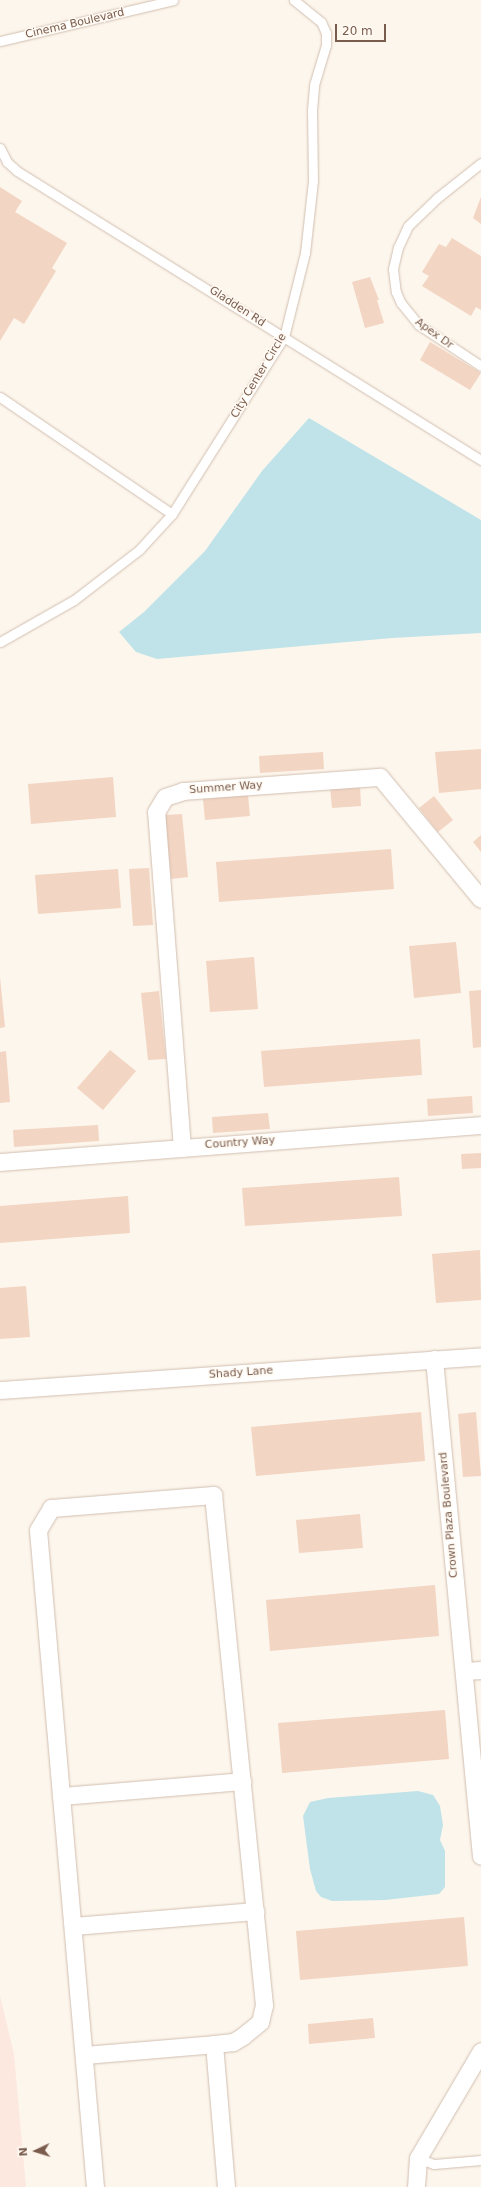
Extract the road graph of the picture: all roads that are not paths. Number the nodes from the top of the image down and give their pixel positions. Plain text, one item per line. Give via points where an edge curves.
1 (173, 0) edge
2 (294, 0) edge
3 (0, 41) edge
4 (0, 148) edge
5 (481, 163) edge
6 (284, 337) junction
7 (481, 366) edge
8 (0, 398) edge
9 (481, 460) edge
10 (172, 514) junction
11 (0, 642) edge
12 (478, 887) edge
13 (481, 1126) edge
14 (182, 1148) junction
15 (0, 1162) edge
16 (481, 1356) edge
17 (434, 1359) junction
18 (0, 1390) edge
19 (481, 1670) edge
20 (464, 1671) junction
21 (242, 1781) junction
22 (61, 1796) junction
23 (481, 1856) edge
24 (255, 1911) junction
25 (72, 1926) junction
26 (214, 2044) junction
27 (481, 2051) edge
28 (84, 2055) junction
29 (418, 2158) junction
30 (481, 2160) edge
31 (95, 2187) edge
32 (226, 2187) edge
33 (416, 2187) edge

1 - 3 lane, Cinema Boulevard
2 - 6 lane, City Center Circle via 321,22 326,33 326,45 314,85 313,181 305,253
4 - 6 lane, Gladden Rd via 7,162 17,172
5 - 7 lane, Apex Dr via 437,198 408,226 398,247 393,269 396,292 414,320 432,335
6 - 9 lane, Gladden Rd
6 - 10 lane, City Center Circle
8 - 10 lane
10 - 11 lane, City Center Circle via 140,550 104,579 74,600
12 - 14 street, Summer Way via 380,777 183,791 165,797 156,812
13 - 14 street, Country Way
14 - 15 street, Country Way
16 - 17 street, Shady Lane
17 - 18 street, Shady Lane
17 - 20 street, Crown Plaza Boulevard
19 - 20 street
20 - 23 street, Crown Plaza Boulevard
21 - 22 street
21 - 22 street via 213,1495 52,1508 38,1530
21 - 24 street
22 - 25 street
24 - 25 street
24 - 26 street via 264,2005 260,2022 232,2042
25 - 28 street
26 - 28 street
26 - 32 street
27 - 29 street
28 - 31 street
29 - 30 lane via 434,2164
29 - 33 street

